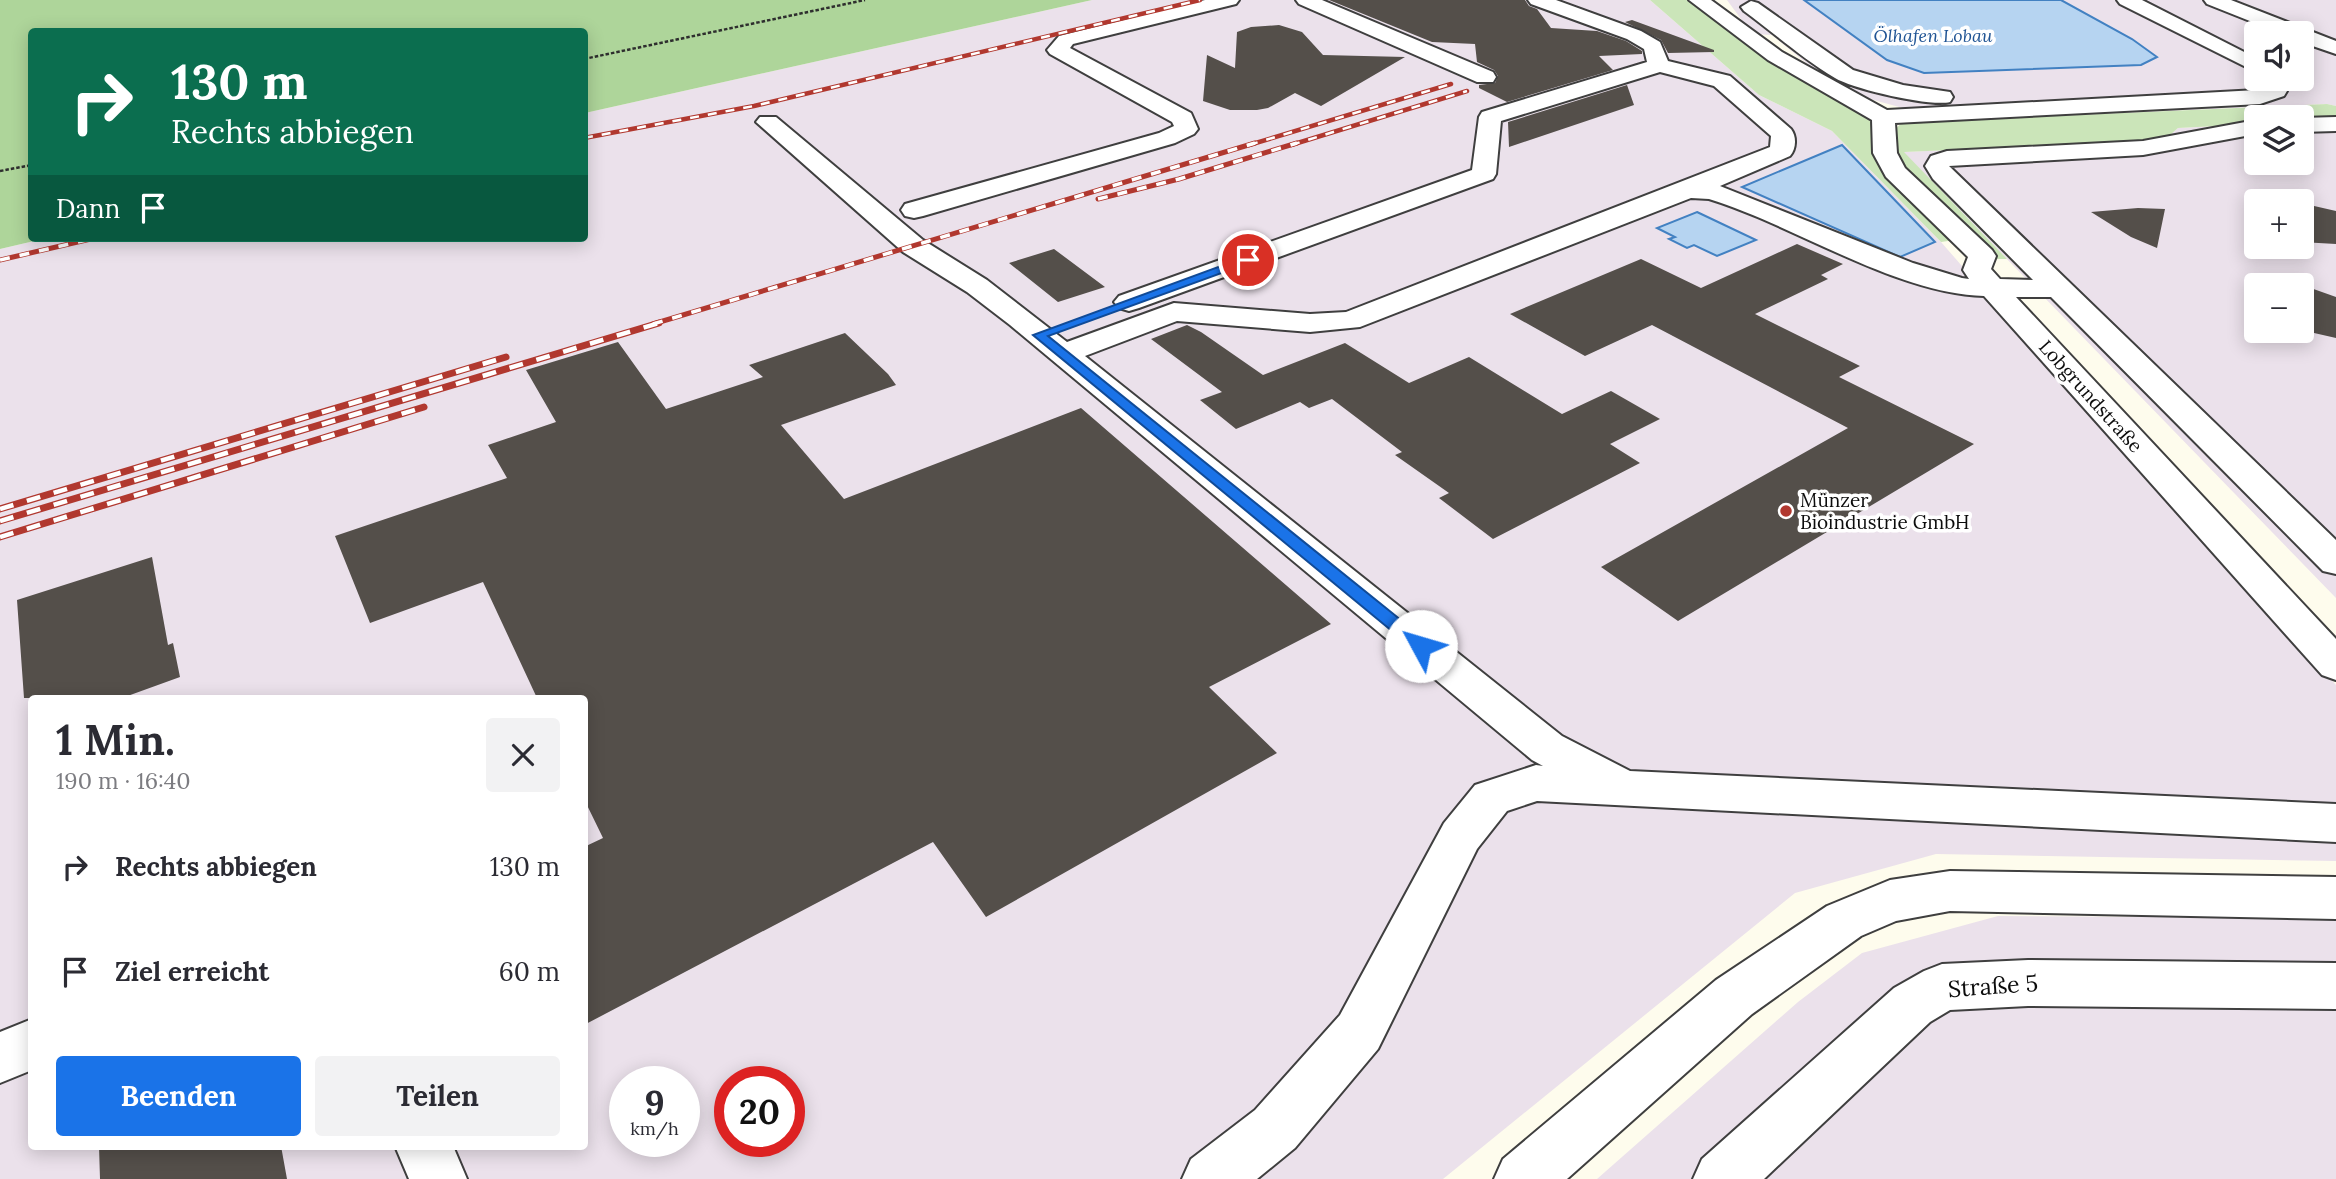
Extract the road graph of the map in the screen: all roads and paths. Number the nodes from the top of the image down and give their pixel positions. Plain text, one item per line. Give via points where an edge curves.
1 (864, 0) edge
2 (1229, 0) edge
3 (1306, 0) edge
4 (1538, 0) edge
5 (1699, 0) edge
6 (2127, 0) edge
7 (2214, 0) edge
8 (1747, 4) edge
9 (2266, 21) edge
10 (2314, 40) edge
11 (2336, 48) edge
12 (1775, 55) junction
13 (588, 58) edge
14 (2244, 60) edge
15 (1659, 65) junction
16 (1485, 77) dead end
17 (2276, 91) edge
18 (2036, 110) junction
19 (768, 122) dead end
20 (2336, 124) edge
21 (1883, 125) junction
22 (2314, 125) edge
23 (2244, 129) edge
24 (1984, 132) dead end
25 (28, 166) edge
26 (0, 171) edge
27 (1688, 190) junction
28 (914, 210) dead end
29 (1991, 287) junction
30 (2056, 289) junction
31 (1104, 312) dead end
32 (1055, 338) junction
33 (2336, 562) edge
34 (2336, 665) edge
35 (1624, 788) junction
36 (2336, 823) edge
37 (2336, 898) edge
38 (2336, 986) edge
39 (28, 1046) edge
40 (0, 1058) edge
41 (425, 1150) edge
42 (438, 1179) edge
43 (1211, 1179) edge
44 (1523, 1179) edge
45 (1722, 1179) edge

1 - 13 path
2 - 28 lane via 1066,40 1057,50 1183,118 1186,129
3 - 16 lane
4 - 15 lane via 1634,35 1653,46
5 - 12 lane
6 - 14 lane
7 - 9 lane
8 - 12 lane via 1746,10
8 - 18 lane via 1846,75 1900,91
10 - 11 lane
12 - 21 lane
15 - 27 lane via 1722,81 1783,134 1782,151
15 - 31 lane via 1490,117 1484,174
17 - 18 lane via 2260,97
18 - 21 lane
19 - 32 lane via 913,246
20 - 22 lane
21 - 24 lane
21 - 29 lane, Lobgrundstraße via 1885,153 1895,172 1982,256 1977,270
23 - 30 lane via 2143,148 1940,161 1937,166 1942,174
25 - 26 path
27 - 29 lane via 1727,196 1903,269 1960,286
27 - 32 lane via 1350,321 1310,323 1174,312
29 - 30 lane
29 - 34 lane, Lobgrundstraße
30 - 33 lane
32 - 35 lane via 1547,748
35 - 36 lane
35 - 43 lane via 1536,783 1491,798 1460,836 1359,1032 1275,1129
37 - 44 lane via 1951,891 1890,901 1844,921 1734,997
38 - 45 lane, Straße 5 via 2028,983 1942,987 1912,1005
39 - 40 lane
41 - 42 lane

